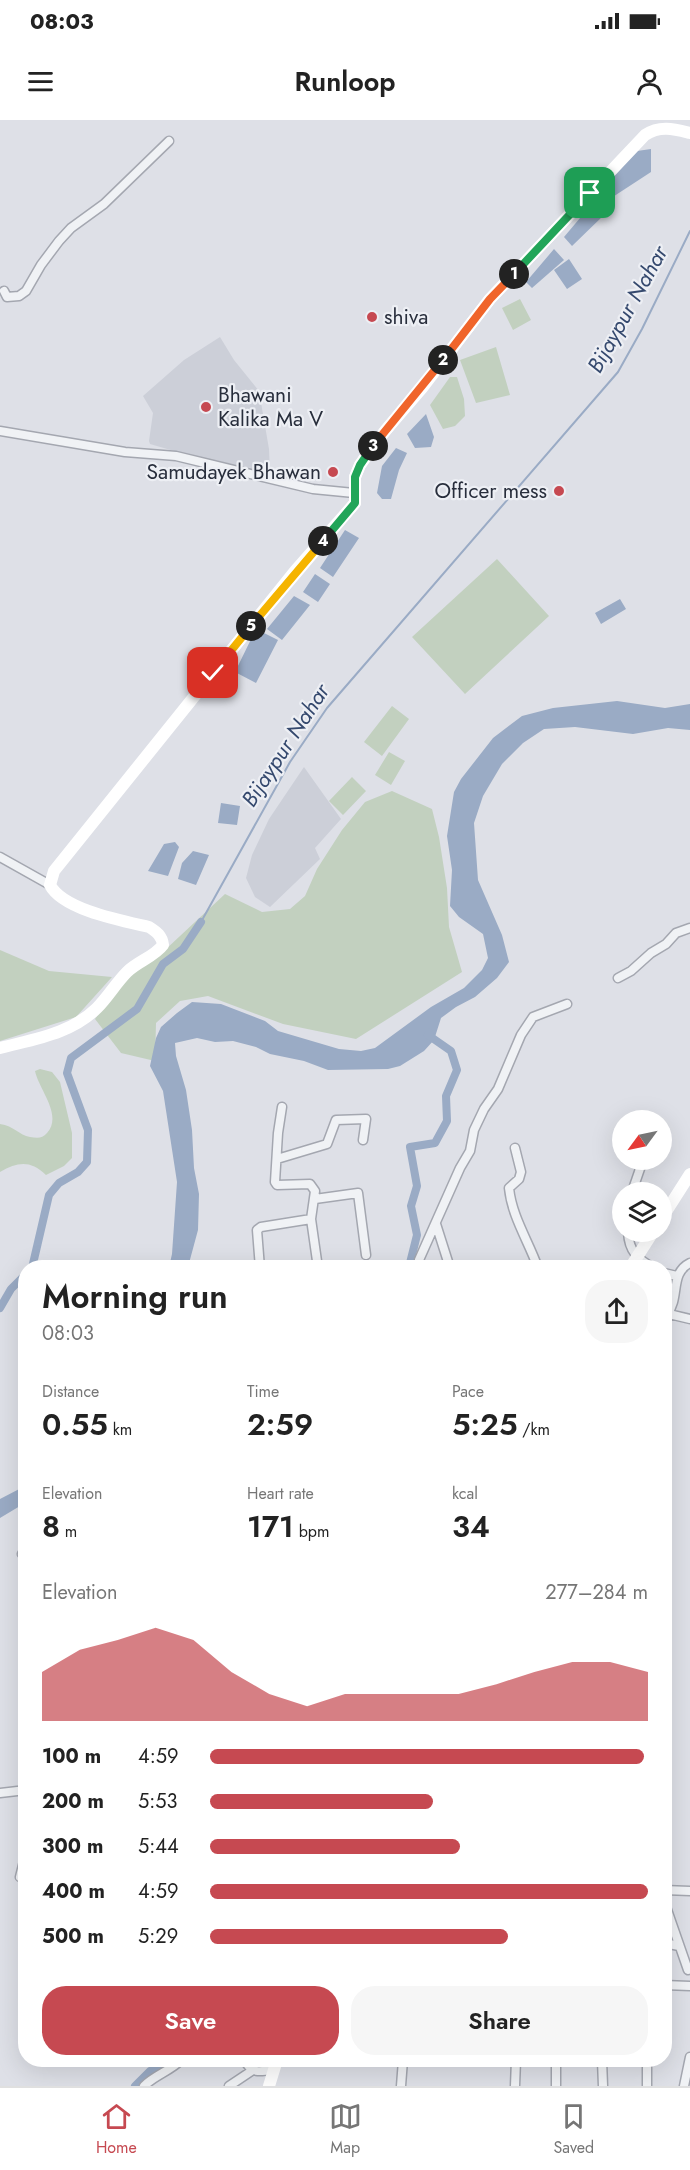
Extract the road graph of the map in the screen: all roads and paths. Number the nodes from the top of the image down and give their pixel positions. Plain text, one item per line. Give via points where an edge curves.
1 (690, 133) edge
2 (169, 141) dead end
3 (4, 291) dead end
4 (0, 431) edge
5 (354, 493) junction
6 (0, 857) edge
7 (50, 885) junction
8 (690, 928) edge
9 (618, 978) dead end
10 (567, 1004) dead end
11 (0, 1048) edge
12 (282, 1107) dead end
13 (363, 1140) dead end
14 (515, 1148) dead end
15 (277, 1159) junction
16 (690, 1174) edge
17 (315, 1198) junction
18 (672, 1202) edge
19 (312, 1219) junction
20 (436, 1224) junction
21 (630, 1242) edge
22 (647, 1242) edge
23 (366, 1254) dead end
24 (259, 1260) edge
25 (317, 1260) edge
26 (419, 1260) edge
27 (447, 1260) edge
28 (534, 1260) edge
29 (632, 1260) edge
30 (635, 1260) edge
31 (690, 1263) edge
32 (672, 1275) edge
33 (677, 1276) junction
34 (672, 1306) edge
35 (672, 1315) edge
36 (690, 1319) edge
37 (18, 1791) edge
38 (0, 1794) edge
39 (672, 1890) edge
40 (690, 1891) edge
41 (672, 1925) edge
42 (672, 1945) edge
43 (679, 1946) junction
44 (689, 1972) edge
45 (672, 1985) edge
46 (690, 1986) edge
47 (690, 2058) edge
48 (174, 2067) edge
49 (249, 2067) edge
50 (270, 2067) edge
51 (274, 2067) edge
52 (403, 2067) edge
53 (515, 2067) edge
54 (556, 2067) edge
55 (602, 2067) edge
56 (647, 2067) edge
57 (253, 2070) junction
58 (144, 2086) edge
59 (229, 2086) edge
60 (269, 2086) edge
61 (401, 2086) edge
62 (514, 2086) edge
63 (556, 2086) edge
64 (603, 2086) edge
65 (647, 2086) edge
66 (684, 2086) edge

1 - 5 main road via 666,128 645,135 498,290 368,454 355,477
2 - 3 street via 104,204 71,228 26,291 7,297
4 - 5 street via 125,452 176,456 304,487
5 - 7 main road via 355,503 79,839 54,871
6 - 7 street
7 - 11 main road via 60,897 76,906 149,927 161,936 164,945 125,973 84,1020 52,1035
8 - 9 street via 676,933 631,972
10 - 20 street via 533,1017 520,1035 498,1089 474,1130 470,1151
12 - 15 street
13 - 15 street via 366,1119 336,1120 326,1148
14 - 28 street via 520,1172 519,1179 509,1188 510,1200
15 - 17 street via 274,1182 310,1184
16 - 18 main road
17 - 19 street
17 - 23 street via 358,1193
19 - 24 street via 257,1230
19 - 25 street
20 - 26 street
20 - 27 street
21 - 29 street
22 - 30 main road
31 - 33 street
32 - 33 street
33 - 34 street
35 - 36 street
37 - 38 street
39 - 40 street
41 - 43 street
42 - 43 street
43 - 44 street
45 - 46 street
47 - 66 street
48 - 58 street via 152,2077
49 - 57 street
50 - 57 street via 262,2072
51 - 60 main road
52 - 61 street
53 - 62 street
54 - 63 street
55 - 64 street
56 - 65 street
57 - 59 street

